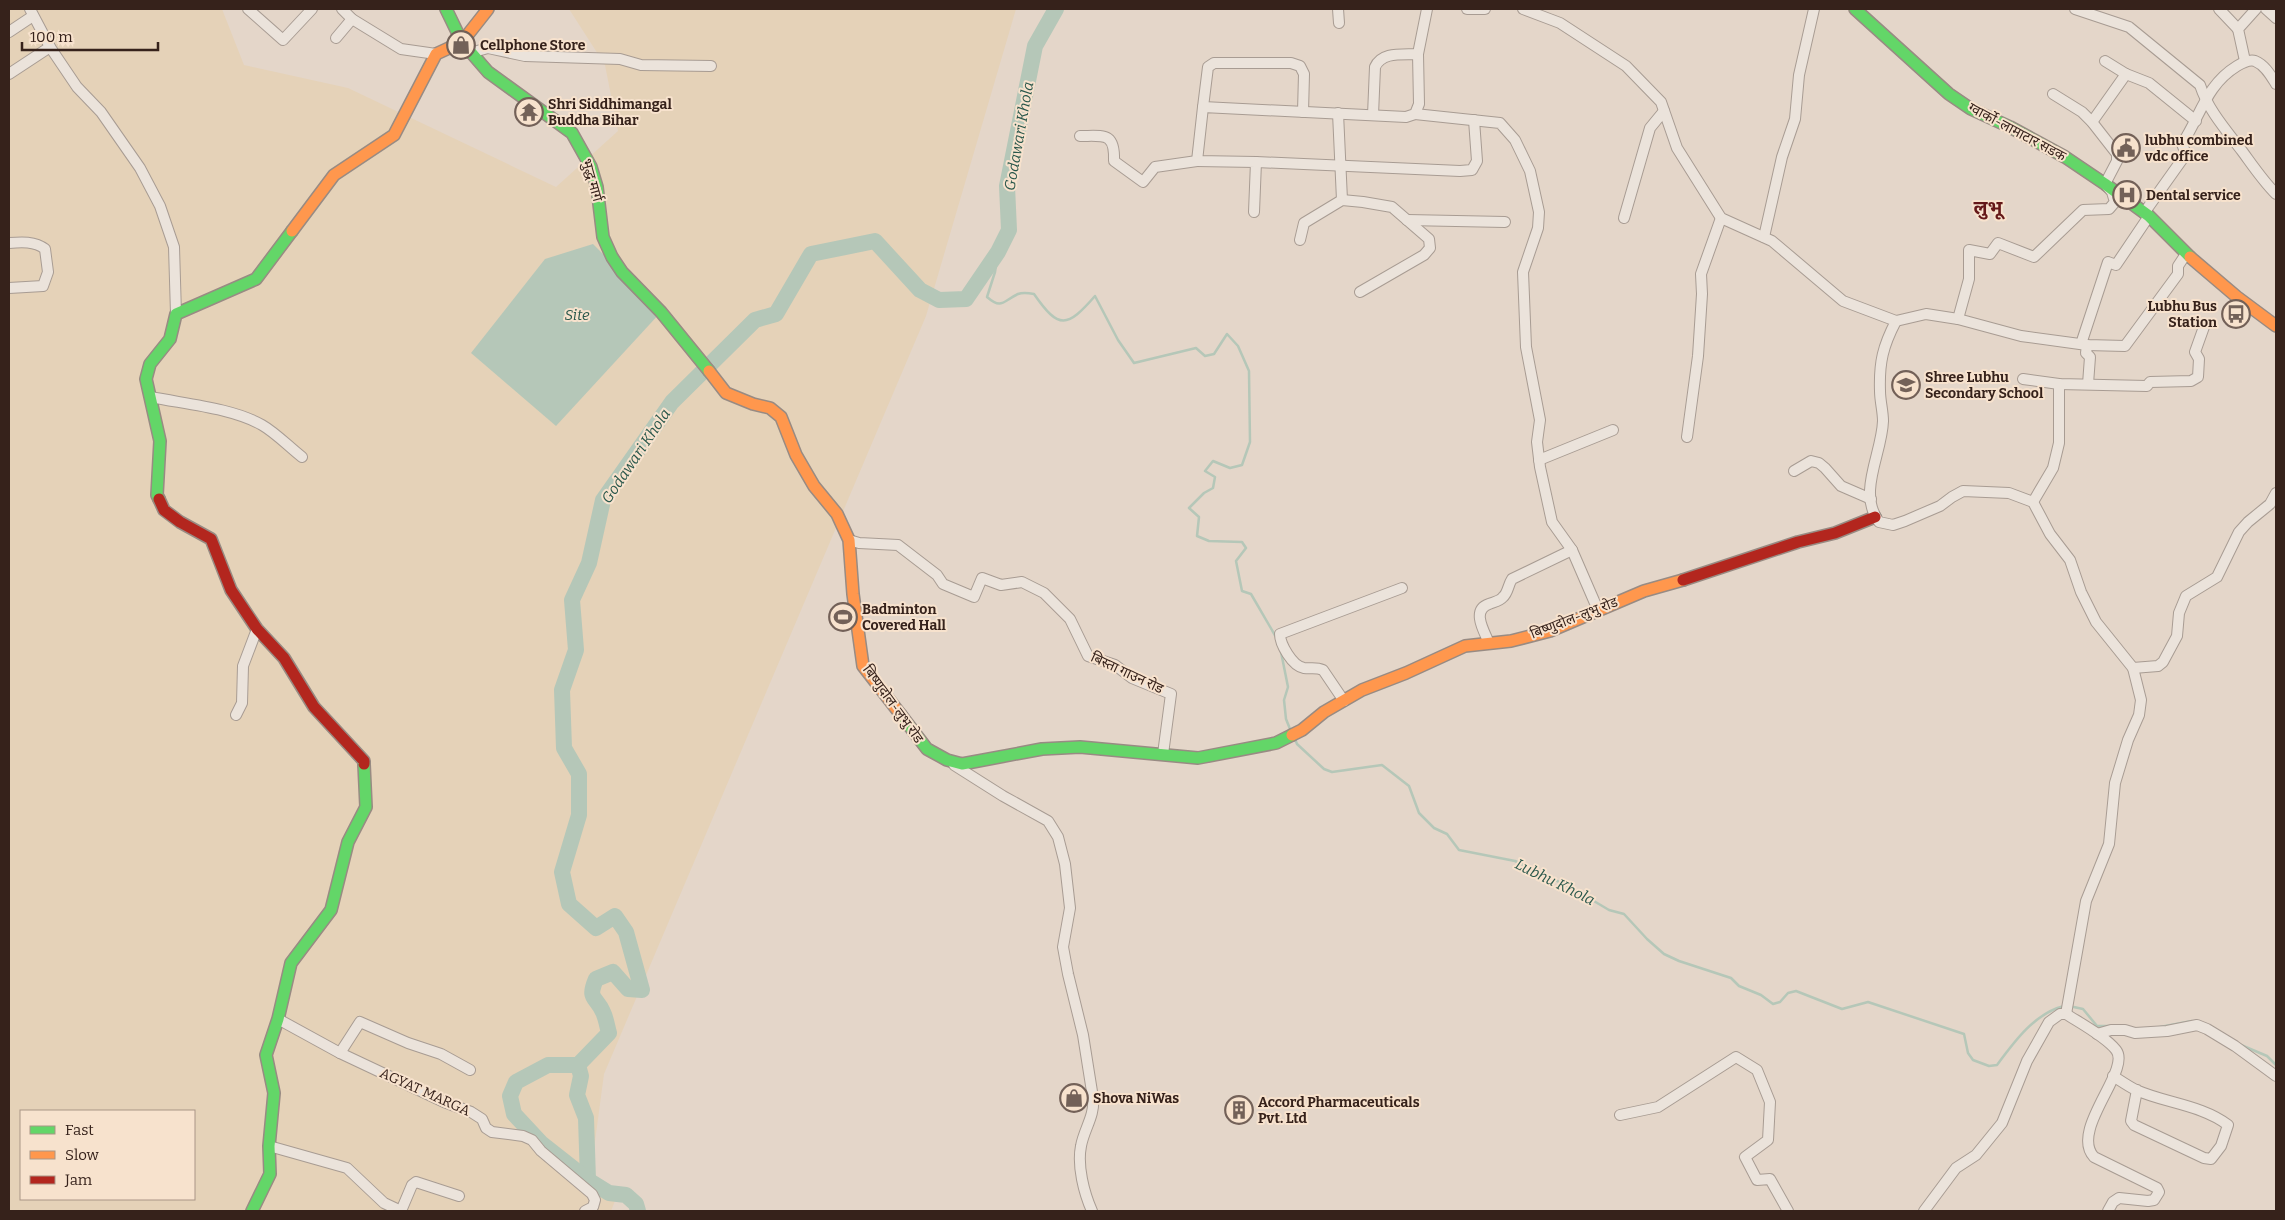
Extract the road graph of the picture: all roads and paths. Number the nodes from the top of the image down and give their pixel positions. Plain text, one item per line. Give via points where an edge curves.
1 (248, 9) edge
2 (312, 9) edge
3 (342, 9) edge
4 (446, 9) edge
5 (488, 9) edge
6 (1338, 9) edge
7 (1427, 9) edge
8 (1467, 9) edge
9 (1485, 9) edge
10 (1523, 9) edge
11 (1814, 9) edge
12 (1858, 9) edge
13 (2075, 9) edge
14 (2219, 9) edge
15 (2256, 9) edge
16 (2266, 9) edge
17 (32, 13) edge
18 (2276, 18) edge
19 (352, 19) junction
20 (1339, 23) dead end
21 (2238, 28) junction
22 (9, 32) edge
23 (336, 38) dead end
24 (462, 42) junction
25 (50, 47) junction
26 (470, 53) junction
27 (436, 54) junction
28 (1418, 54) junction
29 (2105, 61) dead end
30 (2245, 61) junction
31 (710, 66) dead end
32 (9, 74) edge
33 (2126, 74) junction
34 (2276, 84) edge
35 (2053, 94) dead end
36 (2204, 99) junction
37 (1203, 107) junction
38 (1664, 111) junction
39 (1303, 112) junction
40 (1338, 113) junction
41 (1415, 114) junction
42 (1374, 115) junction
43 (1474, 120) junction
44 (2196, 121) junction
45 (2092, 122) junction
46 (1080, 136) dead end
47 (1197, 161) junction
48 (1256, 162) junction
49 (1341, 166) junction
50 (2105, 184) junction
51 (2276, 194) edge
52 (1342, 200) junction
53 (1254, 212) dead end
54 (2146, 215) junction
55 (1624, 218) dead end
56 (1721, 218) junction
57 (1407, 220) junction
58 (1504, 222) dead end
59 (1764, 237) junction
60 (1300, 240) dead end
61 (9, 243) edge
62 (2186, 254) junction
63 (9, 288) edge
64 (1360, 292) dead end
65 (176, 314) junction
66 (1958, 319) junction
67 (1896, 321) junction
68 (2205, 324) dead end
69 (2276, 326) edge
70 (2084, 344) junction
71 (2023, 379) dead end
72 (2059, 384) junction
73 (2088, 384) junction
74 (725, 391) joint
75 (151, 397) junction
76 (1613, 430) dead end
77 (1687, 437) dead end
78 (302, 456) dead end
79 (1539, 460) junction
80 (1794, 471) dead end
81 (2276, 493) edge
82 (1871, 498) junction
83 (2033, 502) junction
84 (1875, 517) junction
85 (849, 540) junction
86 (1572, 550) junction
87 (1402, 588) dead end
88 (1598, 610) junction
89 (257, 629) junction
90 (1489, 643) junction
91 (2133, 668) junction
92 (1344, 701) junction
93 (236, 715) dead end
94 (1163, 754) junction
95 (947, 760) junction
96 (2066, 1008) junction
97 (278, 1019) junction
98 (2097, 1034) junction
99 (340, 1052) junction
100 (470, 1070) dead end
101 (2113, 1076) junction
102 (2276, 1076) edge
103 (2137, 1090) junction
104 (1620, 1115) dead end
105 (268, 1146) junction
106 (459, 1196) dead end
107 (252, 1211) edge
108 (401, 1211) edge
109 (585, 1211) edge
110 (1092, 1211) edge
111 (1788, 1211) edge
112 (1924, 1211) edge
113 (2108, 1211) edge

1 - 2 street via 283,40
3 - 19 street
4 - 24 street, भुद्ध मार्ग
5 - 24 street
6 - 20 street
7 - 28 street
8 - 9 street
10 - 38 street via 1560,23 1626,66 1661,102
11 - 59 street via 1799,76 1795,119 1782,157
12 - 50 street, ग्वार्को-लामाटार सडक via 1949,94 1971,109 2036,140
13 - 36 street via 2129,27 2200,85
14 - 21 street
15 - 21 street
16 - 18 street
17 - 22 street
17 - 25 street
19 - 23 street
19 - 27 street via 401,49
21 - 30 street
24 - 26 street, भुद्ध मार्ग
24 - 27 street
25 - 32 street
25 - 65 street via 140,168 160,206 174,248
26 - 31 street via 488,48 525,56 620,59 641,65
26 - 74 street, भुद्ध मार्ग via 488,72 572,133 591,167 604,237 612,256 622,272 673,326
27 - 65 street via 394,135 334,175 256,279
28 - 41 street via 1419,104
28 - 42 street via 1387,55 1377,62
29 - 33 street
30 - 34 street via 2255,61
30 - 36 street via 2223,74
33 - 44 street via 2149,83
33 - 45 street
35 - 45 street
36 - 44 street
36 - 51 street via 2263,181
37 - 39 street
37 - 39 street via 1208,67 1214,63 1292,63 1300,66 1304,74
37 - 47 street
38 - 55 street via 1650,128
38 - 56 street via 1677,148
39 - 40 street
40 - 42 street
40 - 49 street
41 - 42 street via 1406,117
41 - 43 street
43 - 49 street via 1476,161 1472,170
43 - 79 street via 1500,123 1515,140 1530,171 1539,212 1538,228 1522,272 1526,346 1540,420
44 - 54 street via 2182,144 2186,154
45 - 50 street via 2117,154 2117,161
46 - 47 street via 1104,136 1112,140 1114,161 1142,182 1155,167
47 - 48 street
48 - 49 street
48 - 53 street
49 - 52 street
50 - 54 street, ग्वार्को-लामाटार सडक
50 - 66 street via 2115,202 2109,209 2084,210 2034,257 1998,243 1990,254 1969,250 1969,279
52 - 57 street via 1392,207
52 - 60 street via 1304,222
54 - 62 street, ग्वार्को-लामाटार सडक
54 - 70 street via 2116,265 2108,262
56 - 59 street
56 - 77 street via 1700,274 1698,356
57 - 58 street
57 - 64 street via 1429,239 1430,248 1424,255
59 - 67 street via 1772,240 1843,301
61 - 63 street via 26,242 46,249 48,272 43,286
62 - 69 street, ग्वार्को-लामाटार सडक
62 - 70 street via 2178,266 2178,274 2125,346
65 - 75 street via 170,339 150,364 146,379
66 - 67 street via 1926,314
66 - 70 street via 2021,336
67 - 82 street via 1884,344 1881,361 1883,421 1870,480
68 - 73 street via 2195,352 2199,358 2198,377 2191,381 2150,382 2147,386
70 - 73 street via 2090,357
71 - 72 street
72 - 73 street
72 - 83 street via 2060,443 2053,468
74 - 85 street, बिष्णुदोल-लुभु रोड via 752,404 770,408 781,417 796,455 814,486 838,514
75 - 78 street via 212,407 262,425
75 - 89 street via 160,441 157,495 164,510 211,539 231,590
76 - 79 street
79 - 86 street via 1552,522
80 - 82 street via 1811,461 1819,463 1841,486
81 - 91 street via 2270,504 2239,532 2217,577 2186,596 2179,613 2177,636 2164,662 2158,666
82 - 84 street
83 - 84 street via 2009,493 1963,492 1940,506 1893,525 1878,522
83 - 91 street via 2050,534 2070,560 2096,622
84 - 88 street, बिष्णुदोल-लुभु रोड via 1835,533 1644,591
85 - 94 street, बिस्ता गाउन रोड via 898,545 938,575 943,584 974,597 982,578 1001,585 1022,582 1044,593 1070,619 1088,656 1115,665 1132,678 1171,694
85 - 95 street, बिष्णुदोल-लुभु रोड via 863,666 927,749
86 - 88 street
86 - 90 street via 1512,579 1501,600 1485,605 1479,619
87 - 92 street via 1280,634 1295,664 1323,670
88 - 90 street, बिष्णुदोल-लुभु रोड via 1550,630 1511,641
89 - 93 street via 243,666 242,703
89 - 97 street via 284,658 314,707 364,760 366,807 348,842 331,910 290,963
90 - 92 street, बिष्णुदोल-लुभु रोड via 1465,646 1362,690
91 - 96 street via 2141,707 2115,783 2109,844 2086,901
92 - 94 street, बिष्णुदोल-लुभु रोड via 1302,730 1276,743 1198,758
94 - 95 street, बिष्णुदोल-लुभु रोड via 1080,747 1042,749 962,764
95 - 110 street via 1048,821 1058,837 1070,908 1064,948 1083,1035 1094,1108 1080,1158 1086,1196
96 - 98 street
96 - 112 street via 2049,1022 2027,1061 2002,1123 1976,1155 1956,1168
97 - 99 street, AGYAT MARGA
97 - 105 street via 266,1055 274,1093
98 - 101 street via 2117,1050 2119,1057
98 - 102 street via 2111,1030 2136,1033 2167,1031 2197,1025 2235,1046
99 - 100 street via 360,1022 441,1054
99 - 109 street, AGYAT MARGA via 471,1112 482,1119 492,1132 532,1140 592,1194 595,1200 593,1207
101 - 103 street
101 - 113 street via 2088,1132 2088,1148 2094,1156 2157,1188 2159,1192 2154,1200 2148,1201 2119,1198
103 - 103 street via 2228,1125 2216,1155 2211,1159 2204,1158 2134,1125 2131,1122
104 - 111 street via 1658,1107 1736,1057 1756,1070 1770,1102 1768,1140 1745,1156 1757,1180 1770,1179
105 - 107 street via 270,1174
105 - 108 street via 347,1168 384,1203
106 - 108 street via 416,1182

